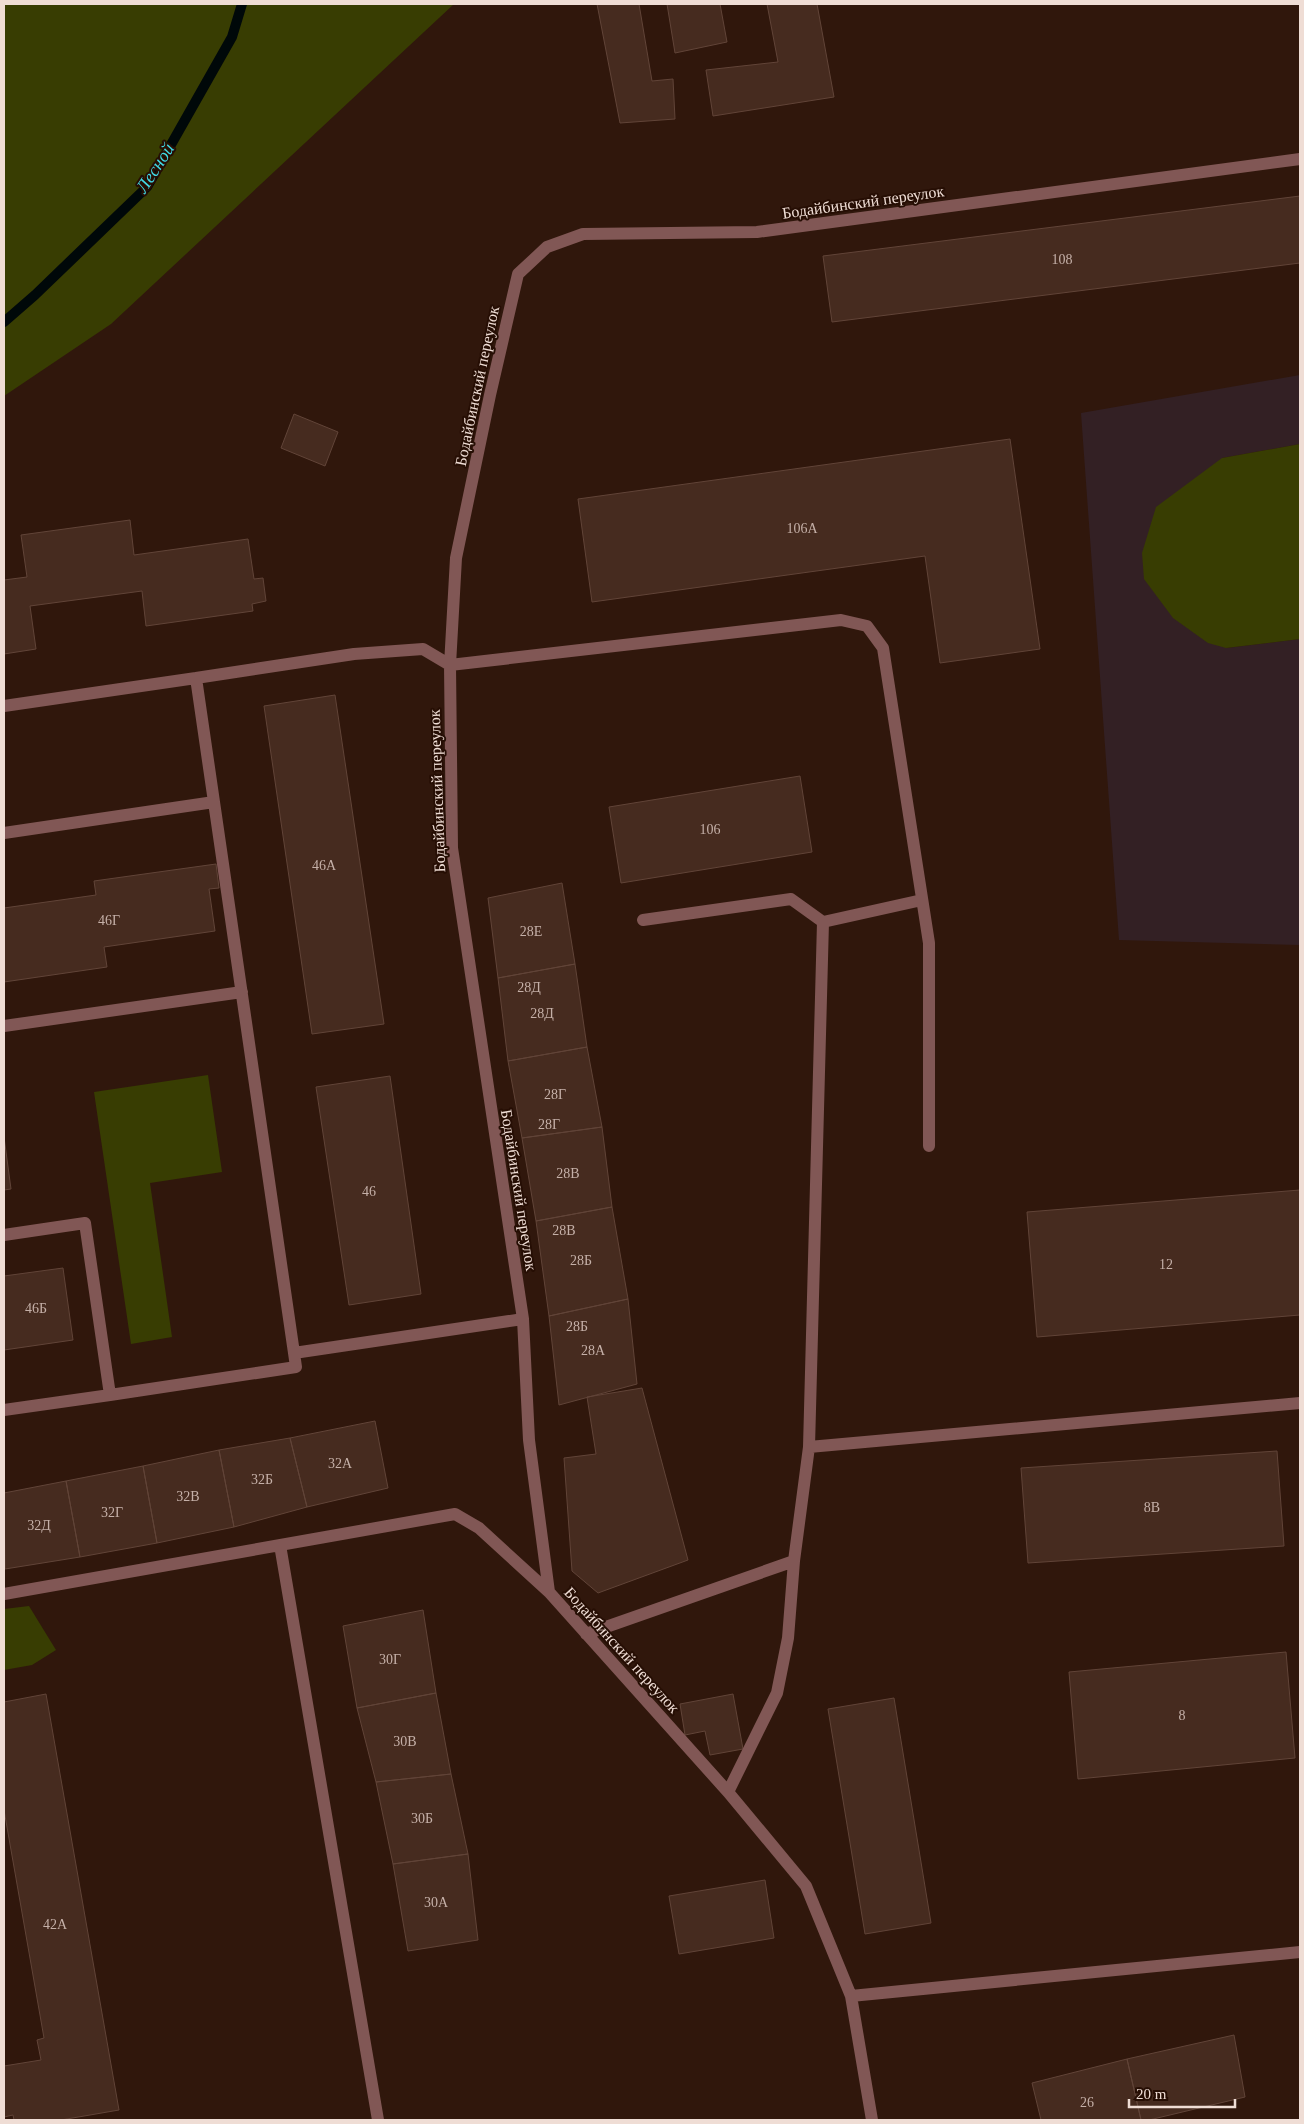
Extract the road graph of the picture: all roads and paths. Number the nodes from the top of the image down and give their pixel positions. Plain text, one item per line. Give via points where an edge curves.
1 (1300, 159) edge
2 (450, 665) junction
3 (196, 678) junction
4 (4, 706) edge
5 (214, 802) junction
6 (4, 833) edge
7 (922, 900) junction
8 (643, 920) dead end
9 (823, 922) junction
10 (242, 992) junction
11 (4, 1026) edge
12 (929, 1146) dead end
13 (4, 1235) edge
14 (523, 1320) junction
15 (294, 1353) junction
16 (110, 1394) junction
17 (1300, 1403) edge
18 (4, 1410) edge
19 (809, 1447) junction
20 (280, 1545) junction
21 (794, 1561) junction
22 (548, 1592) junction
23 (4, 1594) edge
24 (586, 1634) junction
25 (728, 1792) junction
26 (1300, 1952) edge
27 (851, 1996) junction
28 (378, 2120) edge
29 (872, 2120) edge

1 - 2 street, Бодайбинский переулок via 757,232 583,234 547,247 518,274 456,558
2 - 3 street via 423,649 354,654
2 - 7 street via 841,620 867,626 883,648
2 - 14 street, Бодайбинский переулок via 452,848
3 - 4 street
3 - 5 street
5 - 6 street
5 - 10 street
7 - 9 street
7 - 12 street via 928,943
8 - 9 street via 791,898
9 - 19 street
10 - 11 street
10 - 15 street
13 - 16 street via 85,1223
14 - 15 street
14 - 22 street, Бодайбинский переулок via 529,1440
15 - 16 street via 296,1367
16 - 18 street
17 - 19 street
19 - 21 street
20 - 22 street via 455,1514 479,1528
20 - 23 street
20 - 28 street
21 - 24 street
21 - 25 street via 788,1638 777,1693
22 - 24 street, Бодайбинский переулок
24 - 25 street, Бодайбинский переулок
25 - 27 street, Бодайбинский переулок via 806,1886
26 - 27 street
27 - 29 street, Бодайбинский переулок

